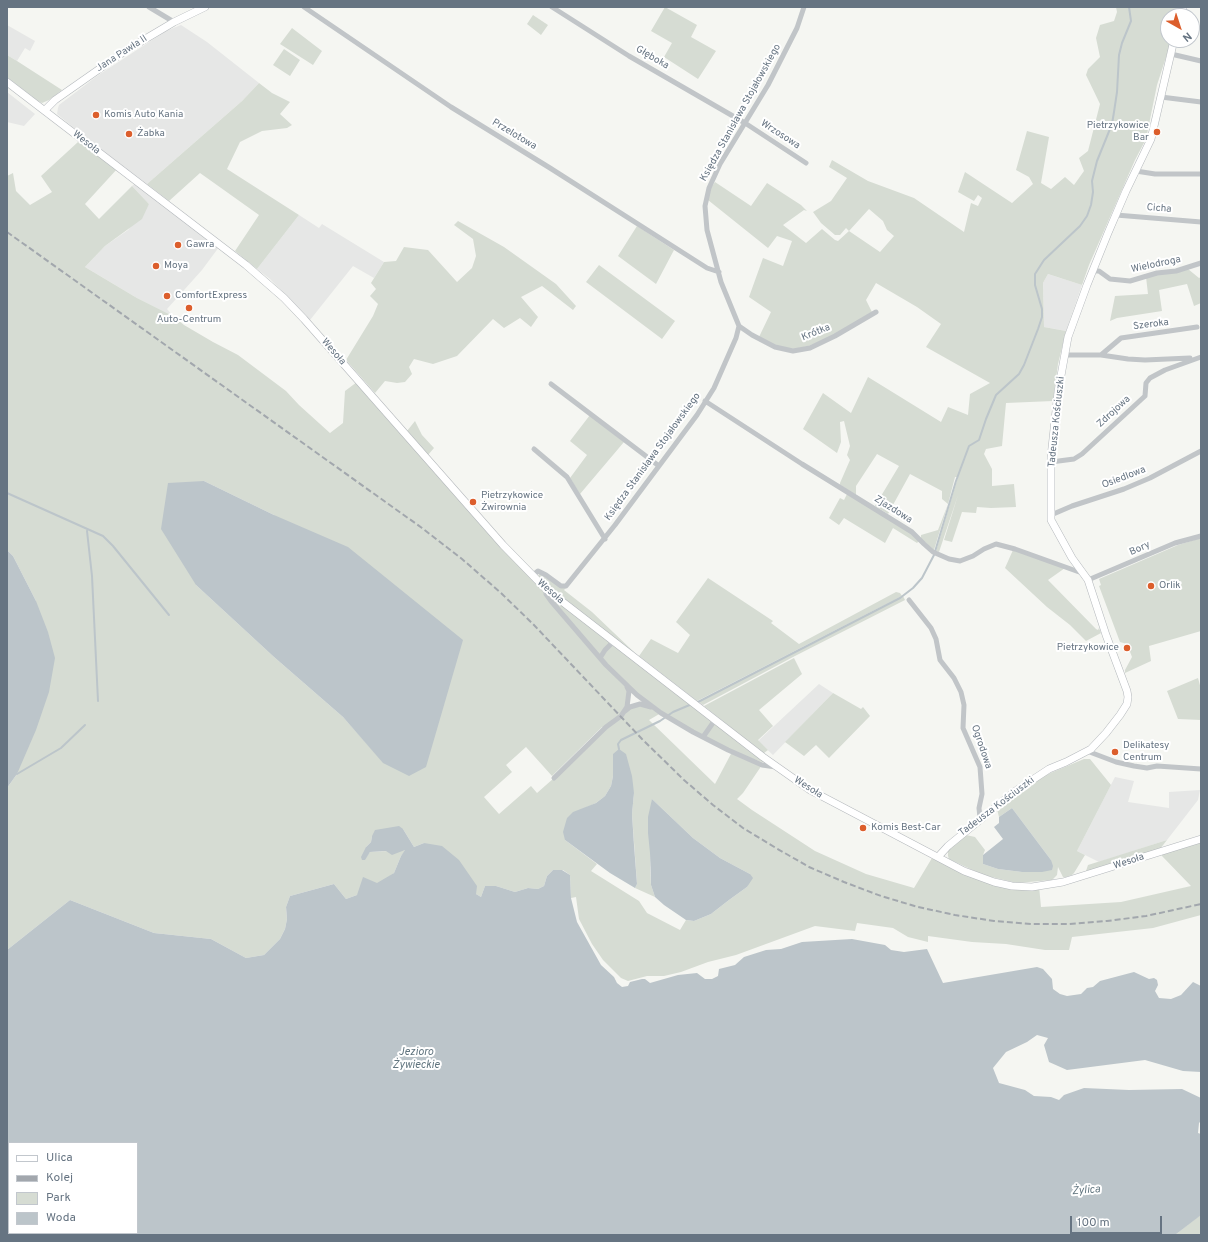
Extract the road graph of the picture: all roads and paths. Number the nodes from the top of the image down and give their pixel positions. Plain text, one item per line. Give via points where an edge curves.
1 (149, 7) edge
2 (205, 7) edge
3 (304, 7) edge
4 (552, 7) edge
5 (804, 7) edge
6 (194, 9) edge
7 (174, 22) junction
8 (1172, 48) edge
9 (1171, 54) junction
10 (1201, 61) edge
11 (7, 82) edge
12 (1161, 97) junction
13 (1201, 102) edge
14 (45, 110) junction
15 (745, 123) junction
16 (806, 163) dead end
17 (1136, 171) junction
18 (1201, 174) edge
19 (1116, 215) junction
20 (1201, 222) edge
21 (1201, 263) edge
22 (1093, 271) junction
23 (719, 272) junction
24 (876, 312) dead end
25 (739, 326) junction
26 (1197, 327) dead end
27 (1101, 354) junction
28 (1065, 355) junction
29 (1199, 357) edge
30 (551, 384) dead end
31 (706, 401) junction
32 (534, 449) dead end
33 (1201, 451) edge
34 (1051, 462) junction
35 (659, 466) junction
36 (1051, 515) junction
37 (1201, 536) edge
38 (605, 539) junction
39 (1082, 573) junction
40 (532, 576) junction
41 (1088, 580) junction
42 (546, 589) junction
43 (909, 600) dead end
44 (613, 642) junction
45 (600, 658) junction
46 (624, 682) junction
47 (656, 709) junction
48 (623, 712) junction
49 (715, 720) junction
50 (703, 737) junction
51 (1087, 752) junction
52 (776, 767) junction
53 (1201, 769) edge
54 (554, 778) dead end
55 (980, 818) junction
56 (1201, 839) edge
57 (938, 857) junction

1 - 7 street
2 - 6 main road, Jana Pawła II
3 - 23 street, Przelotowa via 451,107 707,268
4 - 15 street, Głęboka
5 - 15 street, Księdza Stanisława Stojałowskiego via 797,28
6 - 7 main road, Jana Pawła II
7 - 14 main road, Jana Pawła II via 101,68
8 - 9 main road, Tadeusza Kościuszki
9 - 10 street
9 - 12 main road, Tadeusza Kościuszki
11 - 14 main road, Wesoła
12 - 13 street
12 - 17 main road, Tadeusza Kościuszki via 1151,139
14 - 40 main road, Wesoła via 246,265 284,298
15 - 16 street, Wrzosowa
15 - 23 street, Księdza Stanisława Stojałowskiego via 720,164 709,188 705,206 707,230
17 - 18 street via 1155,174
17 - 19 main road, Tadeusza Kościuszki
19 - 20 street, Cicha
19 - 22 main road, Tadeusza Kościuszki
21 - 22 street, Wielodroga via 1130,281 1110,279 1099,271
22 - 28 main road, Tadeusza Kościuszki via 1068,337
23 - 25 street, Księdza Stanisława Stojałowskiego
24 - 25 street, Krótka via 810,348 793,351 775,347
25 - 31 street, Księdza Stanisława Stojałowskiego via 717,382
26 - 27 street, Szeroka via 1121,338
27 - 28 street
27 - 29 street via 1145,360
28 - 34 main road, Tadeusza Kościuszki via 1058,392
29 - 34 street, Zdrojowa via 1150,378 1146,383 1145,396 1082,454 1074,459
30 - 35 street
31 - 35 street, Księdza Stanisława Stojałowskiego
31 - 39 street, Zjazdowa via 912,532 933,552 960,562 996,544
32 - 38 street via 567,477
33 - 36 street, Osiedlowa via 1150,478
34 - 36 main road, Tadeusza Kościuszki
35 - 38 street, Księdza Stanisława Stojałowskiego
36 - 39 main road, Tadeusza Kościuszki via 1058,533
37 - 41 street, Bory via 1175,543
38 - 40 street, Księdza Stanisława Stojałowskiego via 566,586 561,586 538,571
39 - 41 main road, Tadeusza Kościuszki
40 - 42 main road, Wesoła
41 - 51 main road, Tadeusza Kościuszki via 1128,697 1120,715
42 - 44 main road, Wesoła
42 - 45 street via 551,601
43 - 55 street, Ogrodowa via 931,628 940,660 961,692 964,705 963,728 980,767
44 - 45 street
44 - 49 main road, Wesoła
45 - 46 street
46 - 47 street
46 - 48 street via 629,691 629,699
47 - 48 street via 640,704
47 - 50 street
48 - 54 street
49 - 50 street
49 - 52 main road, Wesoła
50 - 52 street via 762,765
51 - 53 street via 1116,762 1147,768 1157,766
51 - 55 main road, Tadeusza Kościuszki via 1049,770
52 - 57 main road, Wesoła via 820,795
55 - 57 main road, Tadeusza Kościuszki
56 - 57 main road, Wesoła via 1088,876 1032,887 994,882

